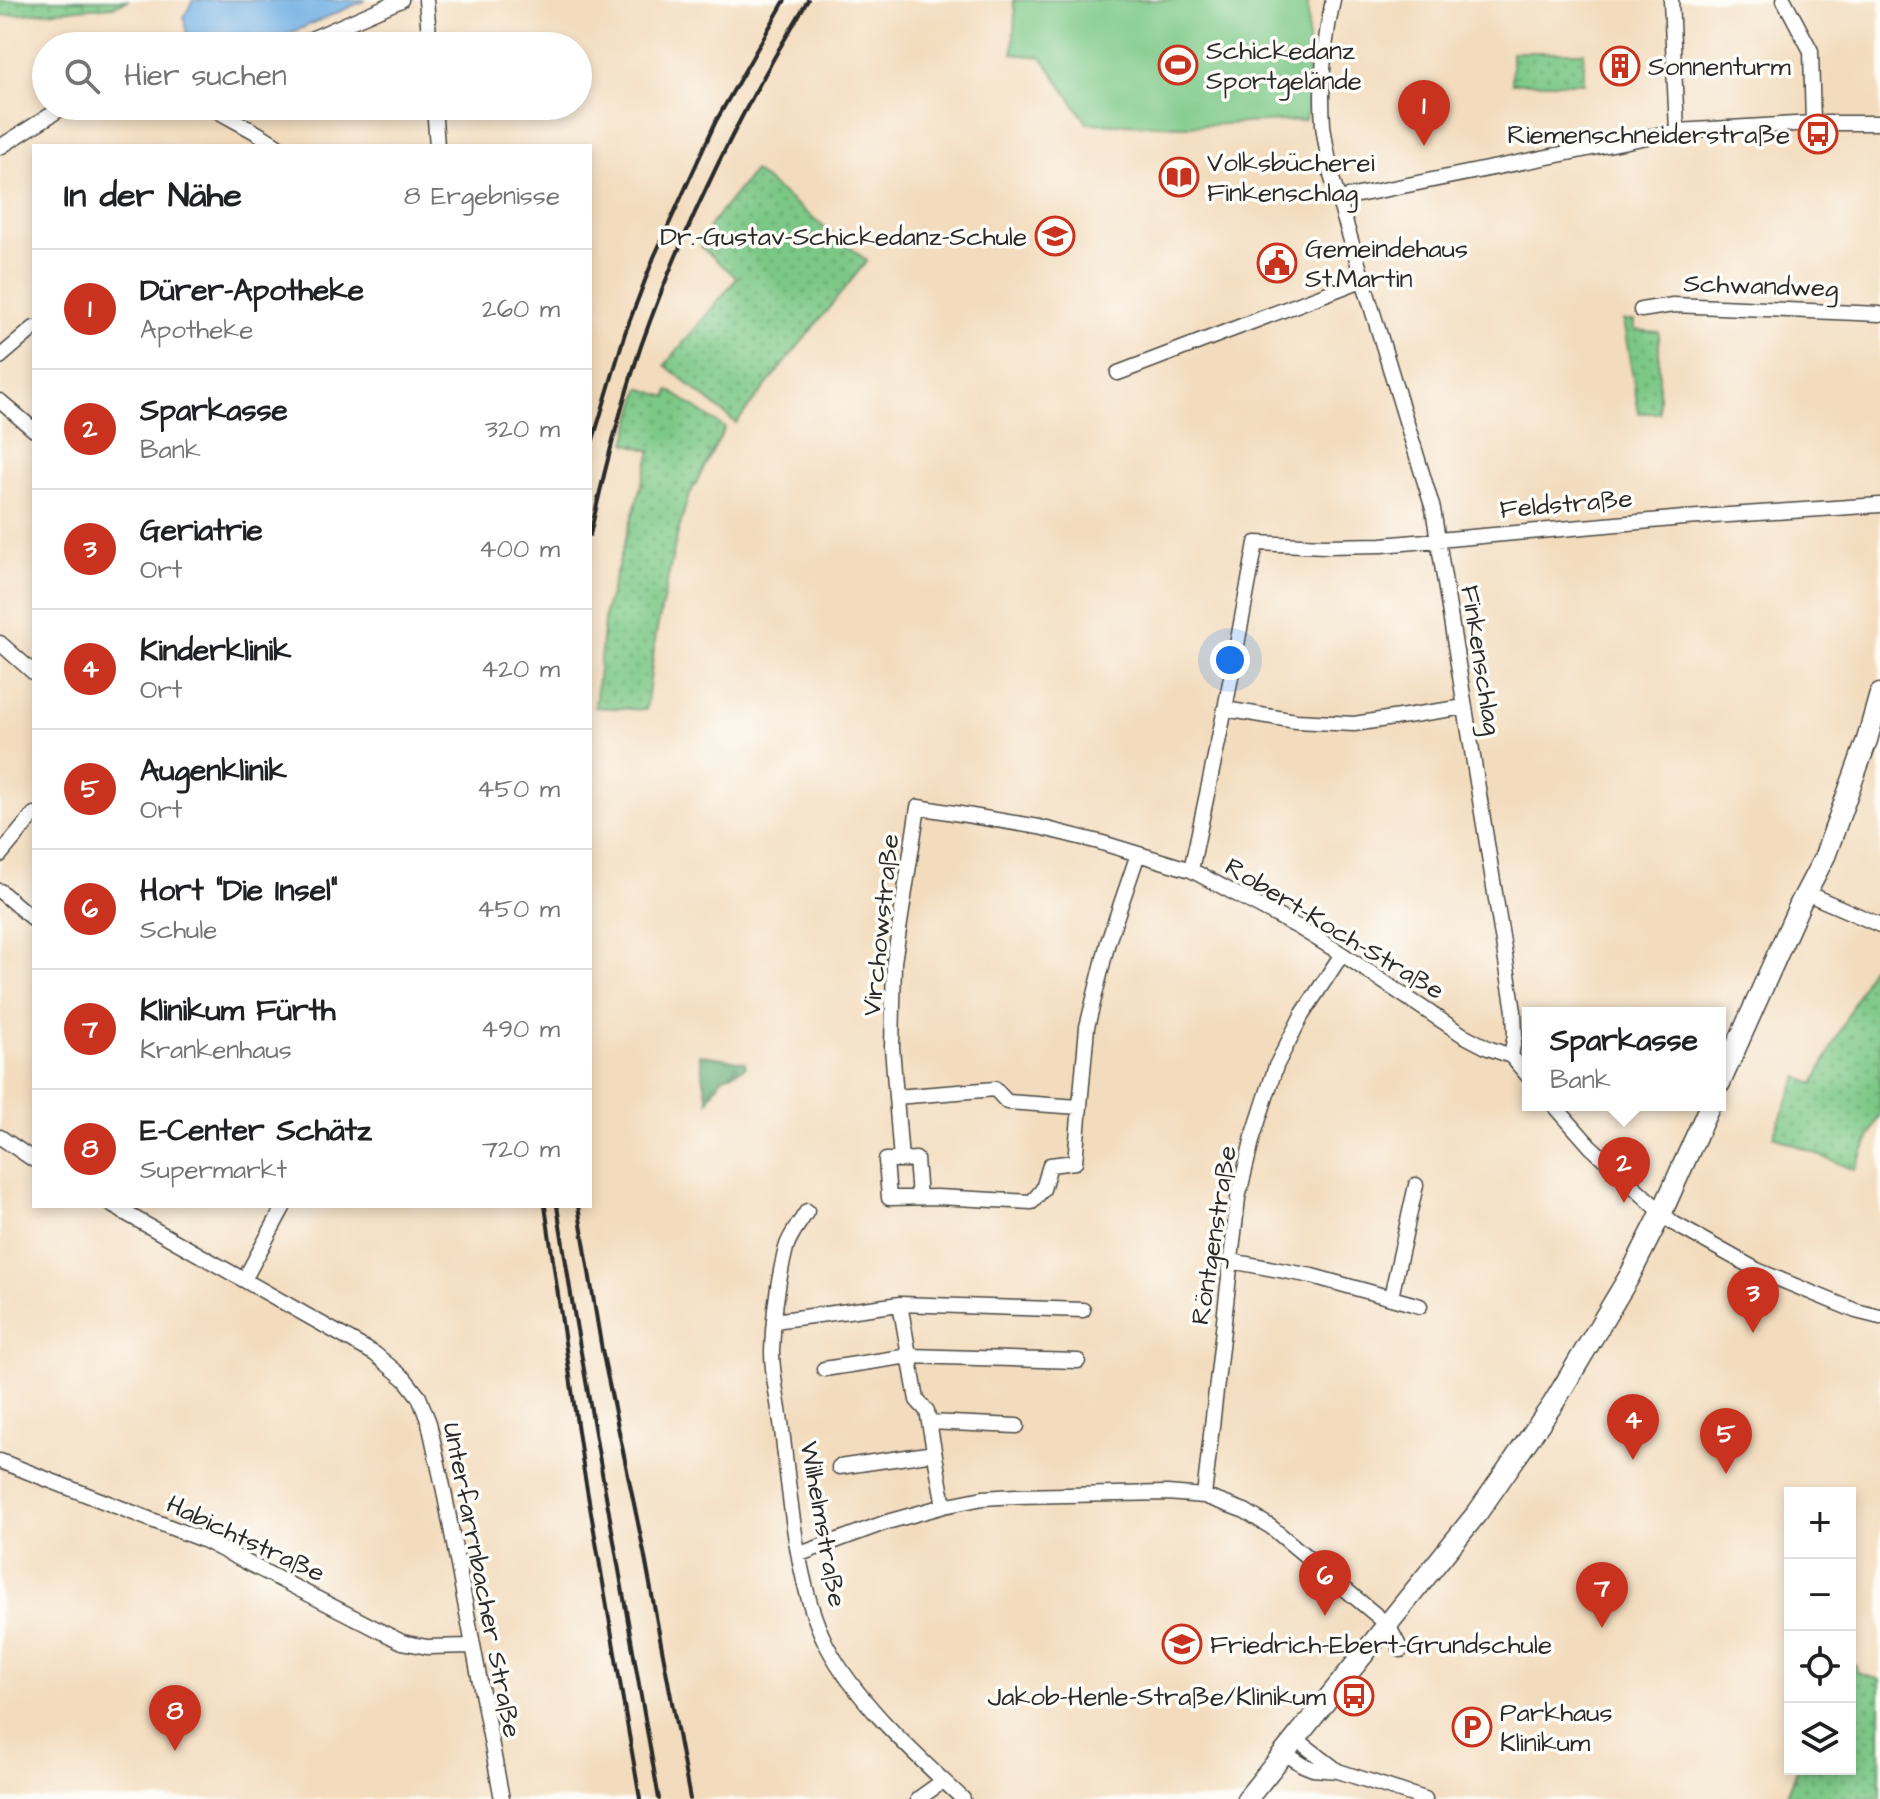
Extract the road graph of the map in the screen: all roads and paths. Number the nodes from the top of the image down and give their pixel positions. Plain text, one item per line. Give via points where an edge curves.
1 (401, 0) edge
2 (426, 0) edge
3 (1333, 0) edge
4 (1671, 0) edge
5 (1784, 0) edge
6 (327, 32) edge
7 (429, 32) edge
8 (43, 120) edge
9 (231, 120) edge
10 (435, 120) edge
11 (1813, 123) junction
12 (1880, 123) edge
13 (1677, 131) junction
14 (275, 144) edge
15 (437, 144) edge
16 (0, 147) edge
17 (1338, 199) junction
18 (1362, 280) junction
19 (1641, 310) dead end
20 (1880, 314) edge
21 (32, 330) edge
22 (0, 357) edge
23 (1118, 373) dead end
24 (0, 401) edge
25 (32, 428) edge
26 (1880, 505) edge
27 (1439, 538) junction
28 (0, 643) edge
29 (32, 671) edge
30 (1880, 694) edge
31 (1465, 707) junction
32 (1225, 709) junction
33 (918, 807) joint
34 (32, 816) edge
35 (1138, 854) junction
36 (0, 855) edge
37 (1191, 870) junction
38 (0, 891) edge
39 (1806, 893) junction
40 (32, 918) edge
41 (1880, 925) edge
42 (1342, 954) junction
43 (1511, 1056) junction
44 (1522, 1069) edge
45 (1726, 1070) edge
46 (896, 1097) junction
47 (1079, 1107) junction
48 (1559, 1111) edge
49 (1707, 1111) edge
50 (0, 1137) edge
51 (32, 1159) edge
52 (901, 1160) junction
53 (1416, 1185) dead end
54 (919, 1197) junction
55 (117, 1208) edge
56 (283, 1208) edge
57 (807, 1211) dead end
58 (1662, 1212) junction
59 (1231, 1261) junction
60 (244, 1280) junction
61 (1391, 1297) junction
62 (900, 1304) junction
63 (1420, 1306) dead end
64 (1083, 1310) dead end
65 (1880, 1317) edge
66 (774, 1321) junction
67 (909, 1356) junction
68 (1078, 1361) dead end
69 (824, 1369) dead end
70 (929, 1422) junction
71 (1017, 1426) dead end
72 (934, 1453) junction
73 (0, 1461) edge
74 (839, 1467) dead end
75 (1204, 1496) junction
76 (944, 1506) junction
77 (800, 1554) junction
78 (1388, 1625) junction
79 (472, 1646) junction
80 (1401, 1650) dead end
81 (1289, 1745) junction
82 (943, 1781) junction
83 (502, 1799) edge
84 (918, 1799) edge
85 (963, 1799) edge
86 (1247, 1799) edge
87 (1425, 1799) edge

1 - 6 street
2 - 7 street
3 - 17 street, Finkenschlag via 1323,58 1323,126
4 - 13 street
5 - 11 street via 1811,51
8 - 16 street
9 - 14 street
10 - 15 street
11 - 12 street
11 - 13 street
13 - 17 street
17 - 18 street, Finkenschlag
18 - 23 street
18 - 27 street, Finkenschlag
19 - 20 street, Schwandweg via 1673,305
21 - 22 street
24 - 25 street
26 - 27 street, Feldstraße
27 - 31 street, Finkenschlag
27 - 32 street, Feldstraße via 1382,545 1256,543
28 - 29 street
30 - 39 street via 1840,817
31 - 32 street via 1354,724
31 - 43 street, Finkenschlag via 1514,1011
32 - 37 street
33 - 35 street, Robert-Koch-Straße via 1039,827
33 - 46 street, Virchowstraße via 894,962
34 - 36 street
35 - 37 street, Robert-Koch-Straße
35 - 47 street via 1098,978
37 - 42 street, Robert-Koch-Straße
38 - 40 street
39 - 41 street
39 - 45 street
42 - 43 street, Robert-Koch-Straße via 1463,1035
42 - 59 street, Röntgenstraße via 1276,1066 1238,1198
43 - 44 street, Robert-Koch-Straße
46 - 47 street via 995,1089 1007,1102
46 - 52 street, Virchowstraße
47 - 54 street via 1075,1162 1050,1165 1043,1189 1032,1202
48 - 58 street
49 - 58 street
50 - 51 street
52 - 54 street via 916,1159
52 - 54 street via 886,1160 889,1198
53 - 61 street
55 - 60 street, Unterfarrnbacher Straße
56 - 60 street
57 - 66 street, Wilhelmstraße via 787,1245
58 - 65 street via 1757,1270
58 - 78 street via 1553,1404 1478,1512
59 - 61 street
59 - 75 street, Röntgenstraße
60 - 79 street, Unterfarrnbacher Straße via 375,1354 419,1397 444,1491
61 - 63 street
62 - 64 street
62 - 66 street
62 - 67 street
66 - 77 street, Wilhelmstraße via 772,1354
67 - 68 street
67 - 69 street
67 - 70 street via 917,1400
70 - 71 street
70 - 72 street
72 - 74 street
72 - 76 street
73 - 79 street, Habichtstraße via 203,1540 402,1642
75 - 76 street via 1016,1496
75 - 78 street via 1271,1527
76 - 77 street
77 - 82 street, Wilhelmstraße via 812,1609 841,1670
78 - 80 street
78 - 81 street
79 - 83 street, Unterfarrnbacher Straße
81 - 86 street
81 - 87 street via 1303,1765 1313,1769 1338,1771
82 - 84 street
82 - 85 street, Wilhelmstraße

